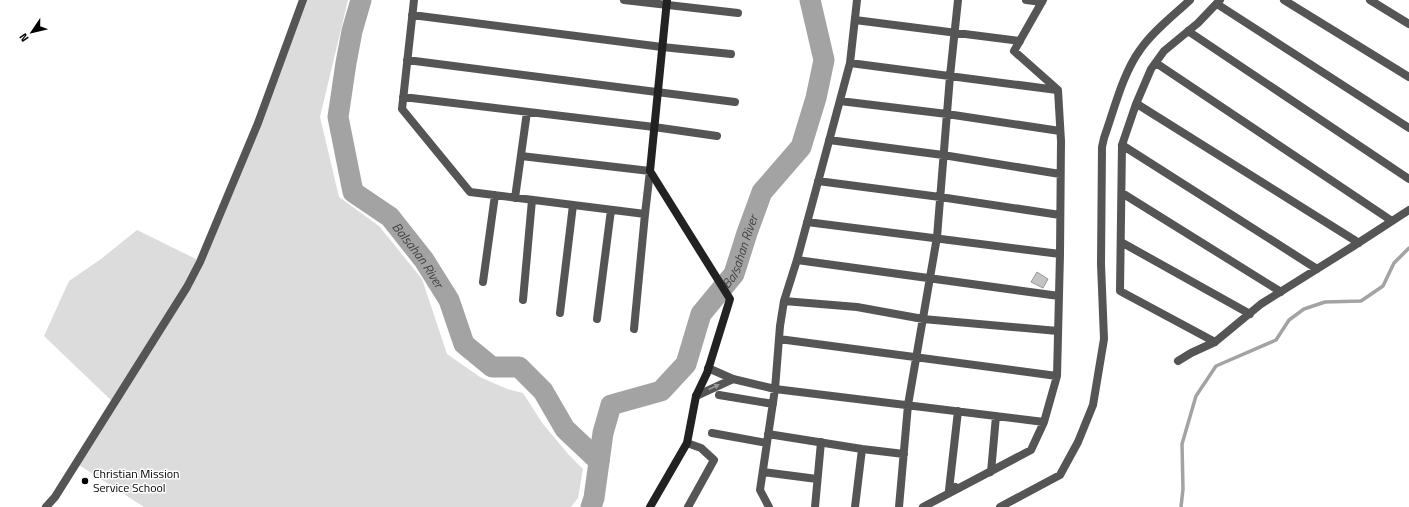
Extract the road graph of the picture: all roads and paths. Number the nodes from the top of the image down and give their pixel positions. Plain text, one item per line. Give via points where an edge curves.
1 (303, 0) edge
2 (414, 0) edge
3 (624, 0) edge
4 (858, 0) edge
5 (958, 0) edge
6 (1026, 0) edge
7 (1190, 0) edge
8 (1284, 0) edge
9 (1370, 0) edge
10 (1043, 1) edge
11 (667, 2) edge
12 (1218, 2) edge
13 (738, 13) dead end
14 (412, 15) junction
15 (855, 20) junction
16 (1409, 24) edge
17 (1188, 31) junction
18 (954, 33) junction
19 (1020, 41) junction
20 (662, 46) junction
21 (732, 54) dead end
22 (407, 60) junction
23 (850, 63) junction
24 (1156, 63) junction
25 (950, 76) junction
26 (1409, 77) edge
27 (1058, 90) junction
28 (659, 91) junction
29 (402, 97) junction
30 (840, 101) junction
31 (735, 102) dead end
32 (1136, 104) junction
33 (527, 112) junction
34 (947, 114) junction
35 (654, 128) junction
36 (1409, 128) edge
37 (1060, 131) junction
38 (716, 136) dead end
39 (829, 140) junction
40 (1122, 146) junction
41 (943, 155) junction
42 (521, 156) junction
43 (650, 171) junction
44 (1060, 174) junction
45 (1409, 178) edge
46 (818, 181) junction
47 (1122, 193) junction
48 (496, 195) junction
49 (940, 197) junction
50 (515, 198) junction
51 (532, 200) junction
52 (573, 205) junction
53 (611, 210) junction
54 (1409, 210) edge
55 (645, 214) junction
56 (1060, 216) junction
57 (1392, 221) junction
58 (807, 222) junction
59 (937, 238) junction
60 (1121, 242) junction
61 (1359, 242) junction
62 (1060, 254) junction
63 (797, 260) junction
64 (1317, 269) junction
65 (930, 278) junction
66 (483, 282) dead end
67 (1281, 292) junction
68 (1059, 296) junction
69 (523, 300) dead end
70 (784, 301) junction
71 (560, 313) dead end
72 (1250, 314) junction
73 (597, 319) dead end
74 (923, 319) junction
75 (634, 329) dead end
76 (1058, 331) junction
77 (779, 339) junction
78 (1215, 342) junction
79 (916, 357) junction
80 (1178, 361) dead end
81 (708, 368) junction
82 (1057, 376) junction
83 (733, 379) junction
84 (775, 389) junction
85 (719, 395) dead end
86 (696, 396) junction
87 (773, 404) junction
88 (908, 405) junction
89 (958, 412) junction
90 (996, 416) junction
91 (1044, 422) junction
92 (712, 434) dead end
93 (768, 434) junction
94 (821, 442) junction
95 (687, 443) junction
96 (767, 443) junction
97 (862, 449) junction
98 (904, 454) junction
99 (763, 472) junction
100 (991, 472) junction
101 (817, 479) junction
102 (46, 507) edge
103 (650, 507) edge
104 (688, 507) edge
105 (769, 507) edge
106 (815, 507) edge
107 (855, 507) edge
108 (899, 507) edge
109 (923, 507) edge
110 (1000, 507) edge

1 - 102 street via 258,123 200,262 94,436
2 - 14 street
3 - 11 street
4 - 15 street
5 - 18 street
6 - 10 street
7 - 110 street via 1139,50 1126,74 1104,138 1101,264 1104,338 1093,405 1078,442 1060,475
8 - 26 street
9 - 16 street
10 - 19 street
11 - 13 street
11 - 20 street
12 - 17 street
12 - 36 street
14 - 20 street
14 - 22 street
15 - 18 street
15 - 23 street
17 - 24 street via 1164,51
17 - 45 street
18 - 19 street
18 - 25 street
19 - 27 street via 1014,51
20 - 21 street
20 - 28 street
22 - 28 street
22 - 29 street
23 - 25 street
23 - 30 street
24 - 32 street via 1150,69
24 - 57 street
25 - 27 street
25 - 34 street
27 - 37 street
28 - 31 street
28 - 35 street
29 - 33 street
29 - 48 street via 402,109 470,192
30 - 34 street
30 - 39 street
32 - 40 street
32 - 61 street
33 - 35 street
33 - 42 street
34 - 37 street
34 - 41 street
35 - 38 street
35 - 43 street
37 - 44 street
39 - 41 street
39 - 46 street
40 - 47 street
40 - 64 street
41 - 44 street
41 - 49 street
42 - 43 street
42 - 50 street
43 - 55 street
43 - 81 street via 730,299
44 - 56 street
46 - 49 street
46 - 58 street
47 - 60 street
47 - 67 street
48 - 50 street
48 - 66 street
49 - 56 street
49 - 59 street
50 - 51 street
51 - 52 street
51 - 69 street
52 - 53 street
52 - 71 street
53 - 55 street
53 - 73 street
54 - 57 street
55 - 75 street
56 - 62 street
57 - 61 street
58 - 59 street
58 - 63 street
59 - 62 street
59 - 65 street
60 - 72 street
60 - 78 street via 1120,291
61 - 64 street
62 - 68 street
63 - 65 street
63 - 70 street
64 - 67 street
65 - 68 street
65 - 74 street
67 - 72 street
68 - 76 street
70 - 74 street via 857,307
70 - 77 street
72 - 78 street
74 - 76 street
74 - 79 street
76 - 82 street
77 - 79 street
77 - 84 street
78 - 80 street
79 - 82 street
79 - 88 street
81 - 83 street
81 - 86 street
82 - 91 street
83 - 84 street
86 -> 83 street
84 - 87 street
84 - 88 street
85 - 87 street
86 - 95 street
87 - 93 street
88 - 89 street
88 - 98 street
89 - 90 street
89 - 100 street via 949,490
90 - 91 street
90 - 100 street
91 - 100 street via 1032,450
92 - 96 street
93 - 94 street
93 - 96 street
94 - 97 street
94 - 101 street
95 - 103 street
95 - 104 street via 701,448 714,460
96 - 99 street
97 - 98 street
97 - 107 street
98 - 108 street
99 - 101 street
99 - 105 street via 760,490
100 - 109 street
101 - 106 street

